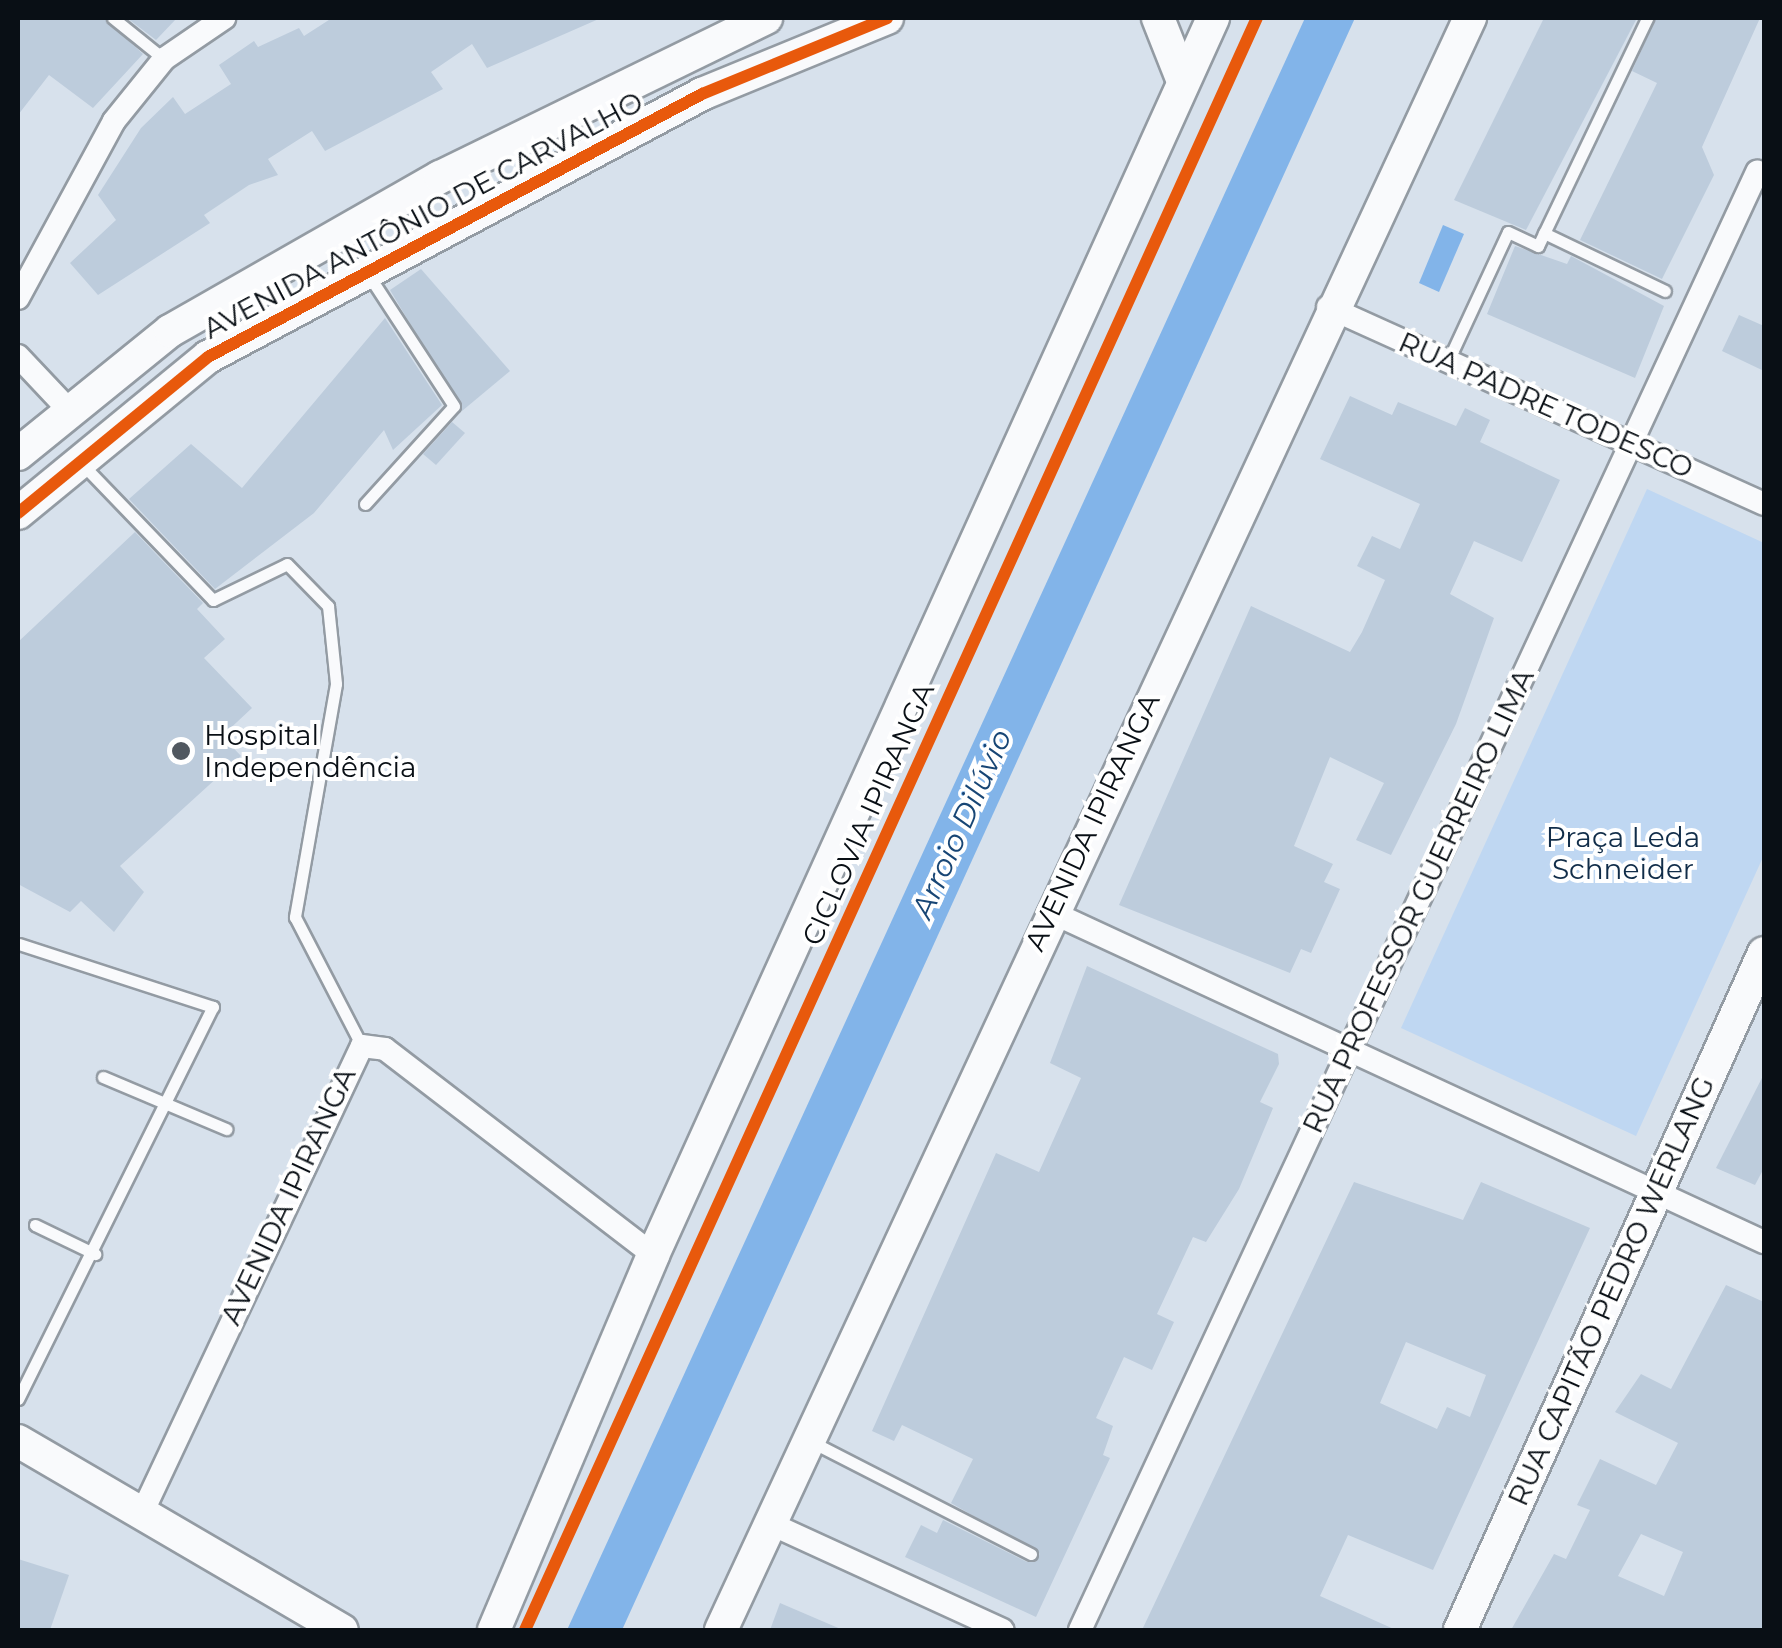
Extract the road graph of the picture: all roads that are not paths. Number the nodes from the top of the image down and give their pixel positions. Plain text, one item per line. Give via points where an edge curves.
1 (113, 18) edge
2 (224, 18) edge
3 (766, 18) edge
4 (1158, 18) edge
5 (1213, 18) edge
6 (1470, 18) edge
7 (1648, 18) edge
8 (875, 19) edge
9 (164, 59) junction
10 (1183, 81) junction
11 (1757, 172) dead end
12 (1544, 234) junction
13 (365, 269) junction
14 (1665, 291) dead end
15 (18, 298) edge
16 (1328, 306) junction
17 (18, 356) edge
18 (1448, 361) junction
19 (68, 409) junction
20 (1634, 446) junction
21 (18, 454) edge
22 (78, 459) junction
23 (365, 504) dead end
24 (1764, 504) edge
25 (18, 514) edge
26 (1051, 912) junction
27 (20, 944) edge
28 (1764, 952) edge
29 (362, 1046) junction
30 (1346, 1050) junction
31 (103, 1077) dead end
32 (167, 1104) junction
33 (226, 1129) dead end
34 (1655, 1190) junction
35 (35, 1225) dead end
36 (1764, 1242) edge
37 (95, 1254) junction
38 (654, 1255) junction
39 (24, 1373) edge
40 (18, 1399) edge
41 (18, 1440) edge
42 (808, 1440) junction
43 (142, 1513) junction
44 (769, 1522) junction
45 (1030, 1554) dead end
46 (342, 1630) edge
47 (494, 1630) edge
48 (721, 1630) edge
49 (1003, 1630) edge
50 (1080, 1630) edge
51 (1460, 1630) edge

1 - 9 lane
2 - 9 street
3 - 19 main road, AVENIDA ANTÔNIO DE CARVALHO via 423,186 170,331
4 - 10 main road
5 - 10 main road
6 - 16 main road, AVENIDA IPIRANGA
7 - 12 lane
8 - 13 main road, AVENIDA ANTÔNIO DE CARVALHO via 702,94
9 - 15 street via 114,121
10 - 38 main road
11 - 20 street, RUA PROFESSOR GUERREIRO LIMA
12 - 14 lane
12 - 18 lane via 1538,246 1508,232
13 - 22 main road, AVENIDA ANTÔNIO DE CARVALHO via 208,358
13 - 23 lane via 454,406
16 - 18 street, RUA PADRE TODESCO
16 - 26 main road, AVENIDA IPIRANGA
17 - 19 street
18 - 20 street, RUA PADRE TODESCO
19 - 21 main road, AVENIDA ANTÔNIO DE CARVALHO
20 - 24 street, RUA PADRE TODESCO
20 - 30 street, RUA PROFESSOR GUERREIRO LIMA
22 - 25 main road, AVENIDA ANTÔNIO DE CARVALHO
22 - 29 lane via 213,600 231,599 270,565 287,564 328,606 336,684 296,917
26 - 30 street
26 - 42 main road, AVENIDA IPIRANGA
27 - 32 lane via 213,1007
28 - 34 main road, RUA CAPITÃO PEDRO WERLANG
29 - 38 street, AVENIDA IPIRANGA via 385,1049
29 - 43 street, AVENIDA IPIRANGA
30 - 34 street
30 - 50 street, RUA PROFESSOR GUERREIRO LIMA
31 - 32 lane
32 - 33 lane
32 - 37 lane
34 - 36 street
34 - 51 main road, RUA CAPITÃO PEDRO WERLANG
35 - 37 lane
37 - 39 lane
38 - 47 main road
39 - 40 lane
41 - 43 main road
42 - 44 main road, AVENIDA IPIRANGA
42 - 45 lane
43 - 46 main road
44 - 48 main road, AVENIDA IPIRANGA
44 - 49 street

